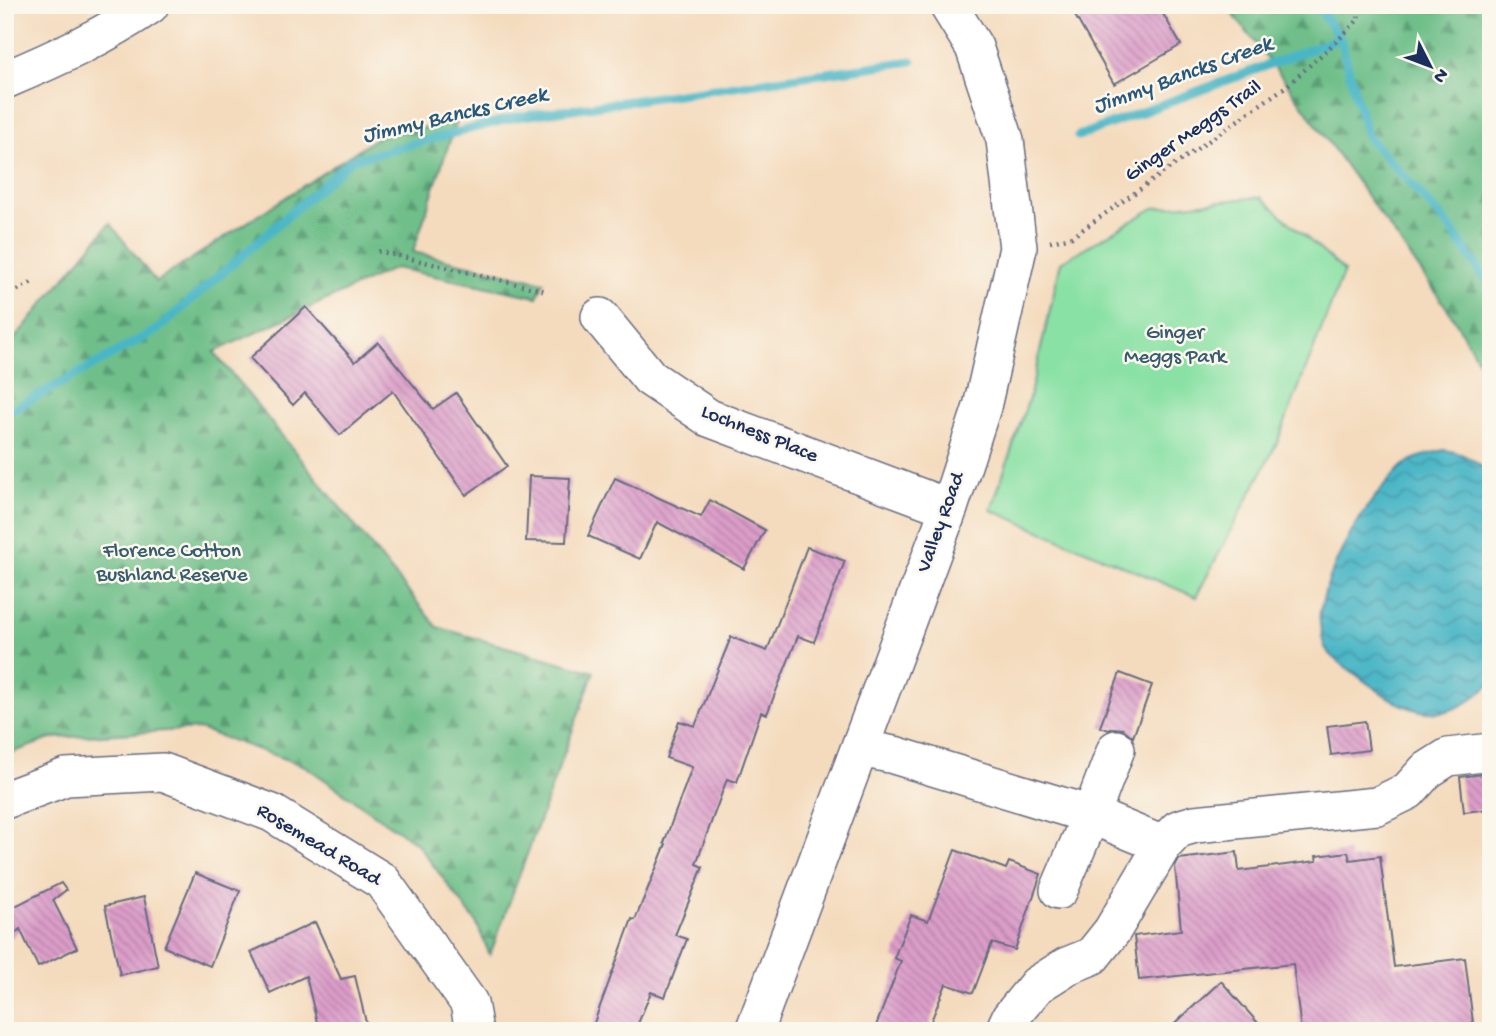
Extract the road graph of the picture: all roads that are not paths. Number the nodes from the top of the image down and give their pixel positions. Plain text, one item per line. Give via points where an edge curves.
1 (150, 5) edge
2 (948, 5) edge
3 (5, 80) edge
4 (600, 317) dead end
5 (949, 508) junction
6 (860, 748) junction
7 (1116, 749) dead end
8 (1491, 752) edge
9 (5, 800) edge
10 (1091, 815) junction
11 (1163, 845) junction
12 (1059, 890) dead end
13 (474, 1031) edge
14 (754, 1031) edge
15 (1004, 1031) edge

1 - 3 street via 111,30
2 - 5 street, Valley Road via 974,47 1005,140 1018,248 982,407
4 - 5 street, Lochness Place via 649,378 709,418
5 - 6 street, Valley Road
6 - 10 street
6 - 14 street, Valley Road
7 - 10 street
8 - 11 street via 1448,757 1426,771 1408,791 1377,806 1195,824 1178,829
9 - 13 street, Rosemead Road via 66,777 163,772 272,813 382,881 469,1003
10 - 11 street
10 - 12 street
11 - 15 street via 1092,956 1037,985

